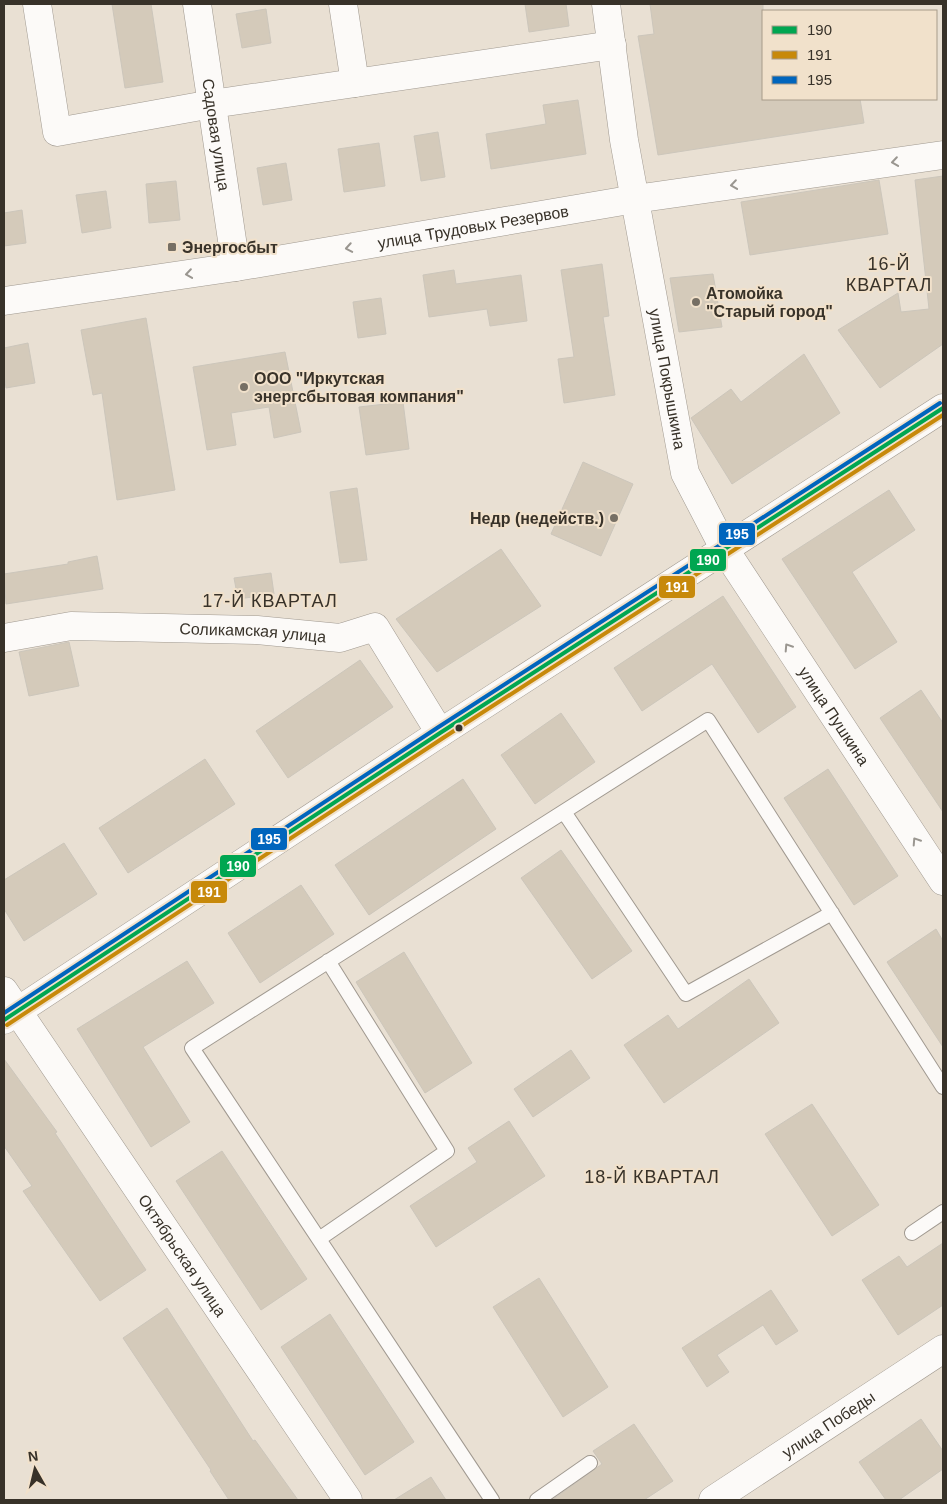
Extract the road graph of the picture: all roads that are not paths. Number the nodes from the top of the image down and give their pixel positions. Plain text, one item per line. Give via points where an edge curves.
1 (37, 4) edge
2 (197, 4) edge
3 (343, 4) edge
4 (606, 4) edge
5 (612, 45) junction
6 (355, 83) junction
7 (212, 104) junction
8 (943, 155) edge
9 (635, 200) junction
10 (236, 267) junction
11 (4, 300) edge
12 (943, 408) edge
13 (725, 550) junction
14 (4, 638) edge
15 (440, 733) junction
16 (564, 812) junction
17 (943, 881) edge
18 (832, 913) junction
19 (328, 962) junction
20 (8, 1007) edge
21 (943, 1088) edge
22 (943, 1212) edge
23 (912, 1234) dead end
24 (319, 1239) junction
25 (943, 1349) edge
26 (590, 1464) dead end
27 (348, 1500) edge
28 (492, 1500) edge
29 (537, 1500) edge
30 (713, 1500) edge

1 - 7 street via 57,132
2 - 7 street, Садовая улица
3 - 6 street
4 - 5 street, улица Покрышкина
5 - 6 street
5 - 9 street, улица Покрышкина
6 - 7 street
7 - 10 street, Садовая улица
8 -> 9 street, улица Трудовых Резервов
9 -> 10 street, улица Трудовых Резервов
9 - 13 street, улица Покрышкина via 685,473
10 -> 11 street, улица Трудовых Резервов
12 - 13 street
13 - 15 street
17 -> 13 street, улица Пушкина
14 - 15 street, Соликамская улица via 71,626 257,630 340,638 375,627
15 - 20 street
16 - 18 lane via 686,994
16 - 18 lane via 708,720
16 - 19 lane
18 - 21 lane
19 - 24 lane via 446,1151
19 - 24 lane via 192,1048
20 - 27 street, Октябрьская улица
22 - 23 lane
24 - 28 lane
25 - 30 street, улица Победы
26 - 29 lane

